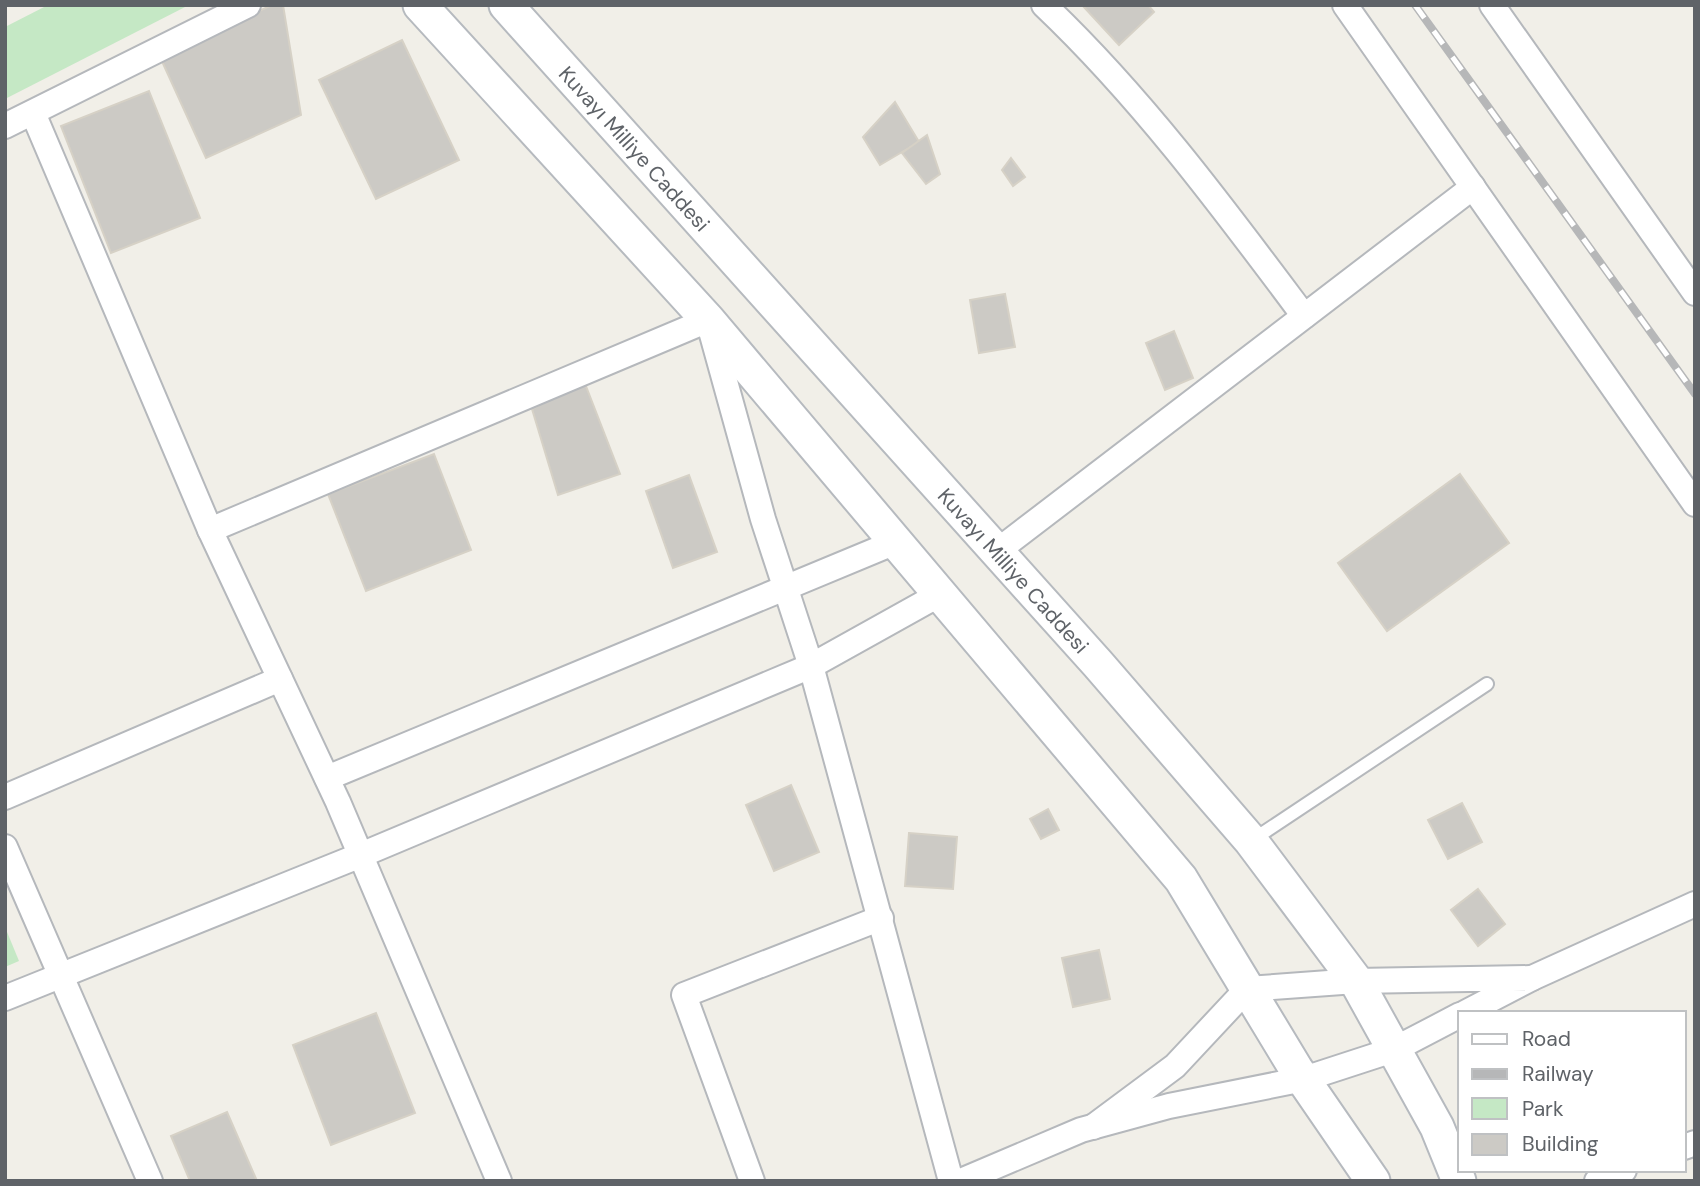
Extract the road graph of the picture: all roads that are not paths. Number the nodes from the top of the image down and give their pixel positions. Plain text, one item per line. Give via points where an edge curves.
1 (248, 5) edge
2 (420, 5) edge
3 (506, 5) edge
4 (1044, 5) edge
5 (1345, 5) edge
6 (1492, 5) edge
7 (33, 113) junction
8 (5, 126) edge
9 (1473, 187) junction
10 (1695, 292) edge
11 (1304, 316) junction
12 (708, 320) junction
13 (1695, 504) edge
14 (210, 530) junction
15 (898, 541) junction
16 (996, 551) junction
17 (785, 587) junction
18 (942, 593) junction
19 (811, 666) junction
20 (280, 679) junction
21 (1487, 684) dead end
22 (327, 778) junction
23 (5, 797) edge
24 (1251, 841) junction
25 (5, 846) edge
26 (361, 855) junction
27 (1695, 904) edge
28 (881, 918) junction
29 (61, 974) junction
30 (1532, 978) junction
31 (1356, 981) junction
32 (1247, 989) junction
33 (5, 998) edge
34 (1469, 1011) edge
35 (1458, 1016) edge
36 (1393, 1050) junction
37 (1304, 1079) junction
38 (1093, 1127) junction
39 (1619, 1172) edge
40 (150, 1181) edge
41 (499, 1181) edge
42 (752, 1181) edge
43 (951, 1181) edge
44 (961, 1181) edge
45 (1373, 1181) edge
46 (1459, 1181) edge
47 (1597, 1181) edge

1 - 7 street
2 - 12 main road
3 - 16 main road, Kuvayı Milliye Caddesi
4 - 11 street via 1151,122
5 - 9 street
6 - 10 street
7 - 8 street
7 - 14 street
9 - 11 street
9 - 13 street
11 - 16 street
12 - 14 street
12 - 15 main road
12 - 17 street
14 - 20 street
15 - 17 street
15 - 18 main road
16 - 24 main road, Kuvayı Milliye Caddesi
17 - 19 street
17 - 22 street
18 - 19 street
18 - 32 main road via 1181,879
19 - 26 street
19 - 28 street
20 - 22 street
20 - 23 street
21 - 24 lane
22 - 26 street
24 - 31 main road, Kuvayı Milliye Caddesi
25 - 29 street
26 - 29 street
26 - 41 street
27 - 30 street
28 - 42 street via 684,995
28 - 43 street
29 - 33 street
29 - 40 street
30 - 31 street
30 - 34 street
31 - 32 street
31 - 36 main road, Kuvayı Milliye Caddesi
32 - 37 main road
32 - 38 street via 1175,1066
35 - 36 street
36 - 37 street
36 - 46 main road, Kuvayı Milliye Caddesi via 1437,1127
37 - 38 street via 1169,1105
37 - 45 main road
38 - 44 street
39 - 47 street

